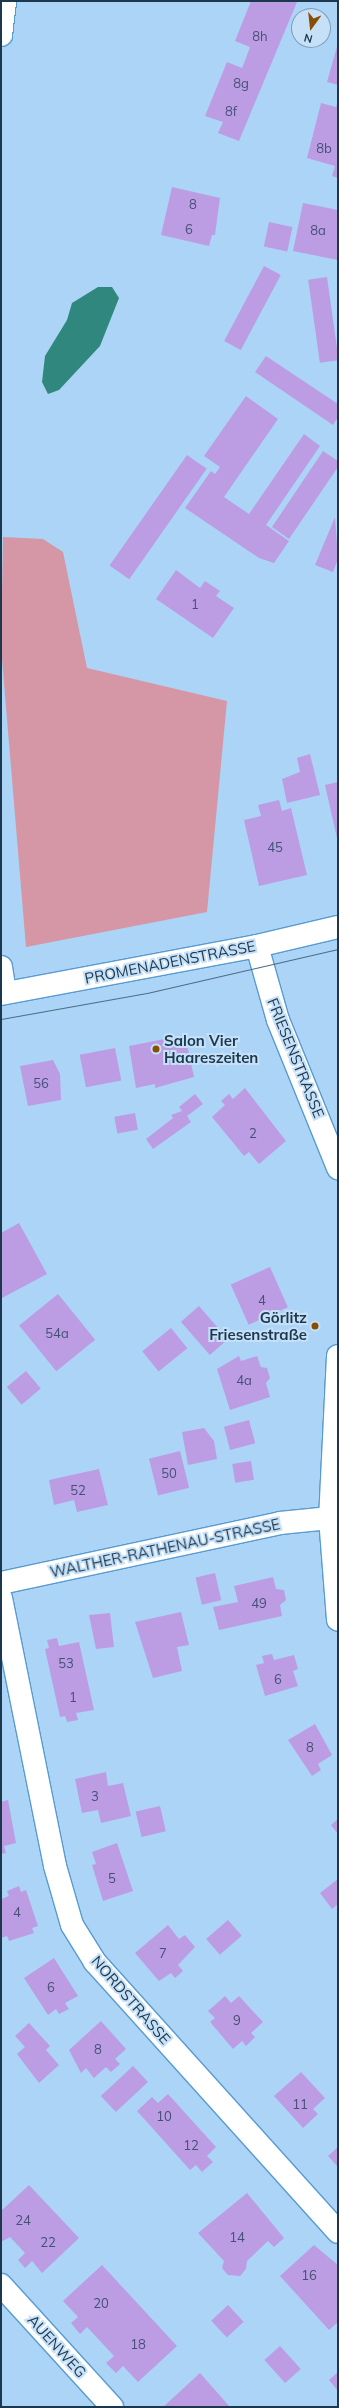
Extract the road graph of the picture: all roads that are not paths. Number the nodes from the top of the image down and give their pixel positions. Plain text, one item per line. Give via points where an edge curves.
1 (5, 1) edge
2 (1, 36) edge
3 (338, 927) edge
4 (257, 946) junction
5 (1, 967) edge
6 (3, 993) edge
7 (338, 1168) edge
8 (338, 1356) edge
9 (334, 1484) edge
10 (330, 1518) junction
11 (1, 1583) edge
12 (1, 1598) edge
13 (338, 1620) edge
14 (338, 2232) edge
15 (1, 2285) edge
16 (112, 2407) edge

1 - 2 street
3 - 4 street, PROMENADENSTRASSE
4 - 6 street, PROMENADENSTRASSE
4 - 7 street, FRIESENSTRASSE via 278,1020
5 - 6 street
8 - 9 street
9 - 10 street
10 - 11 street, WALTHER-RATHENAU-STRASSE via 280,1523
10 - 13 street
12 - 14 street, NORDSTRASSE via 56,1866 72,1925 95,1962
15 - 16 street, AUENWEG

